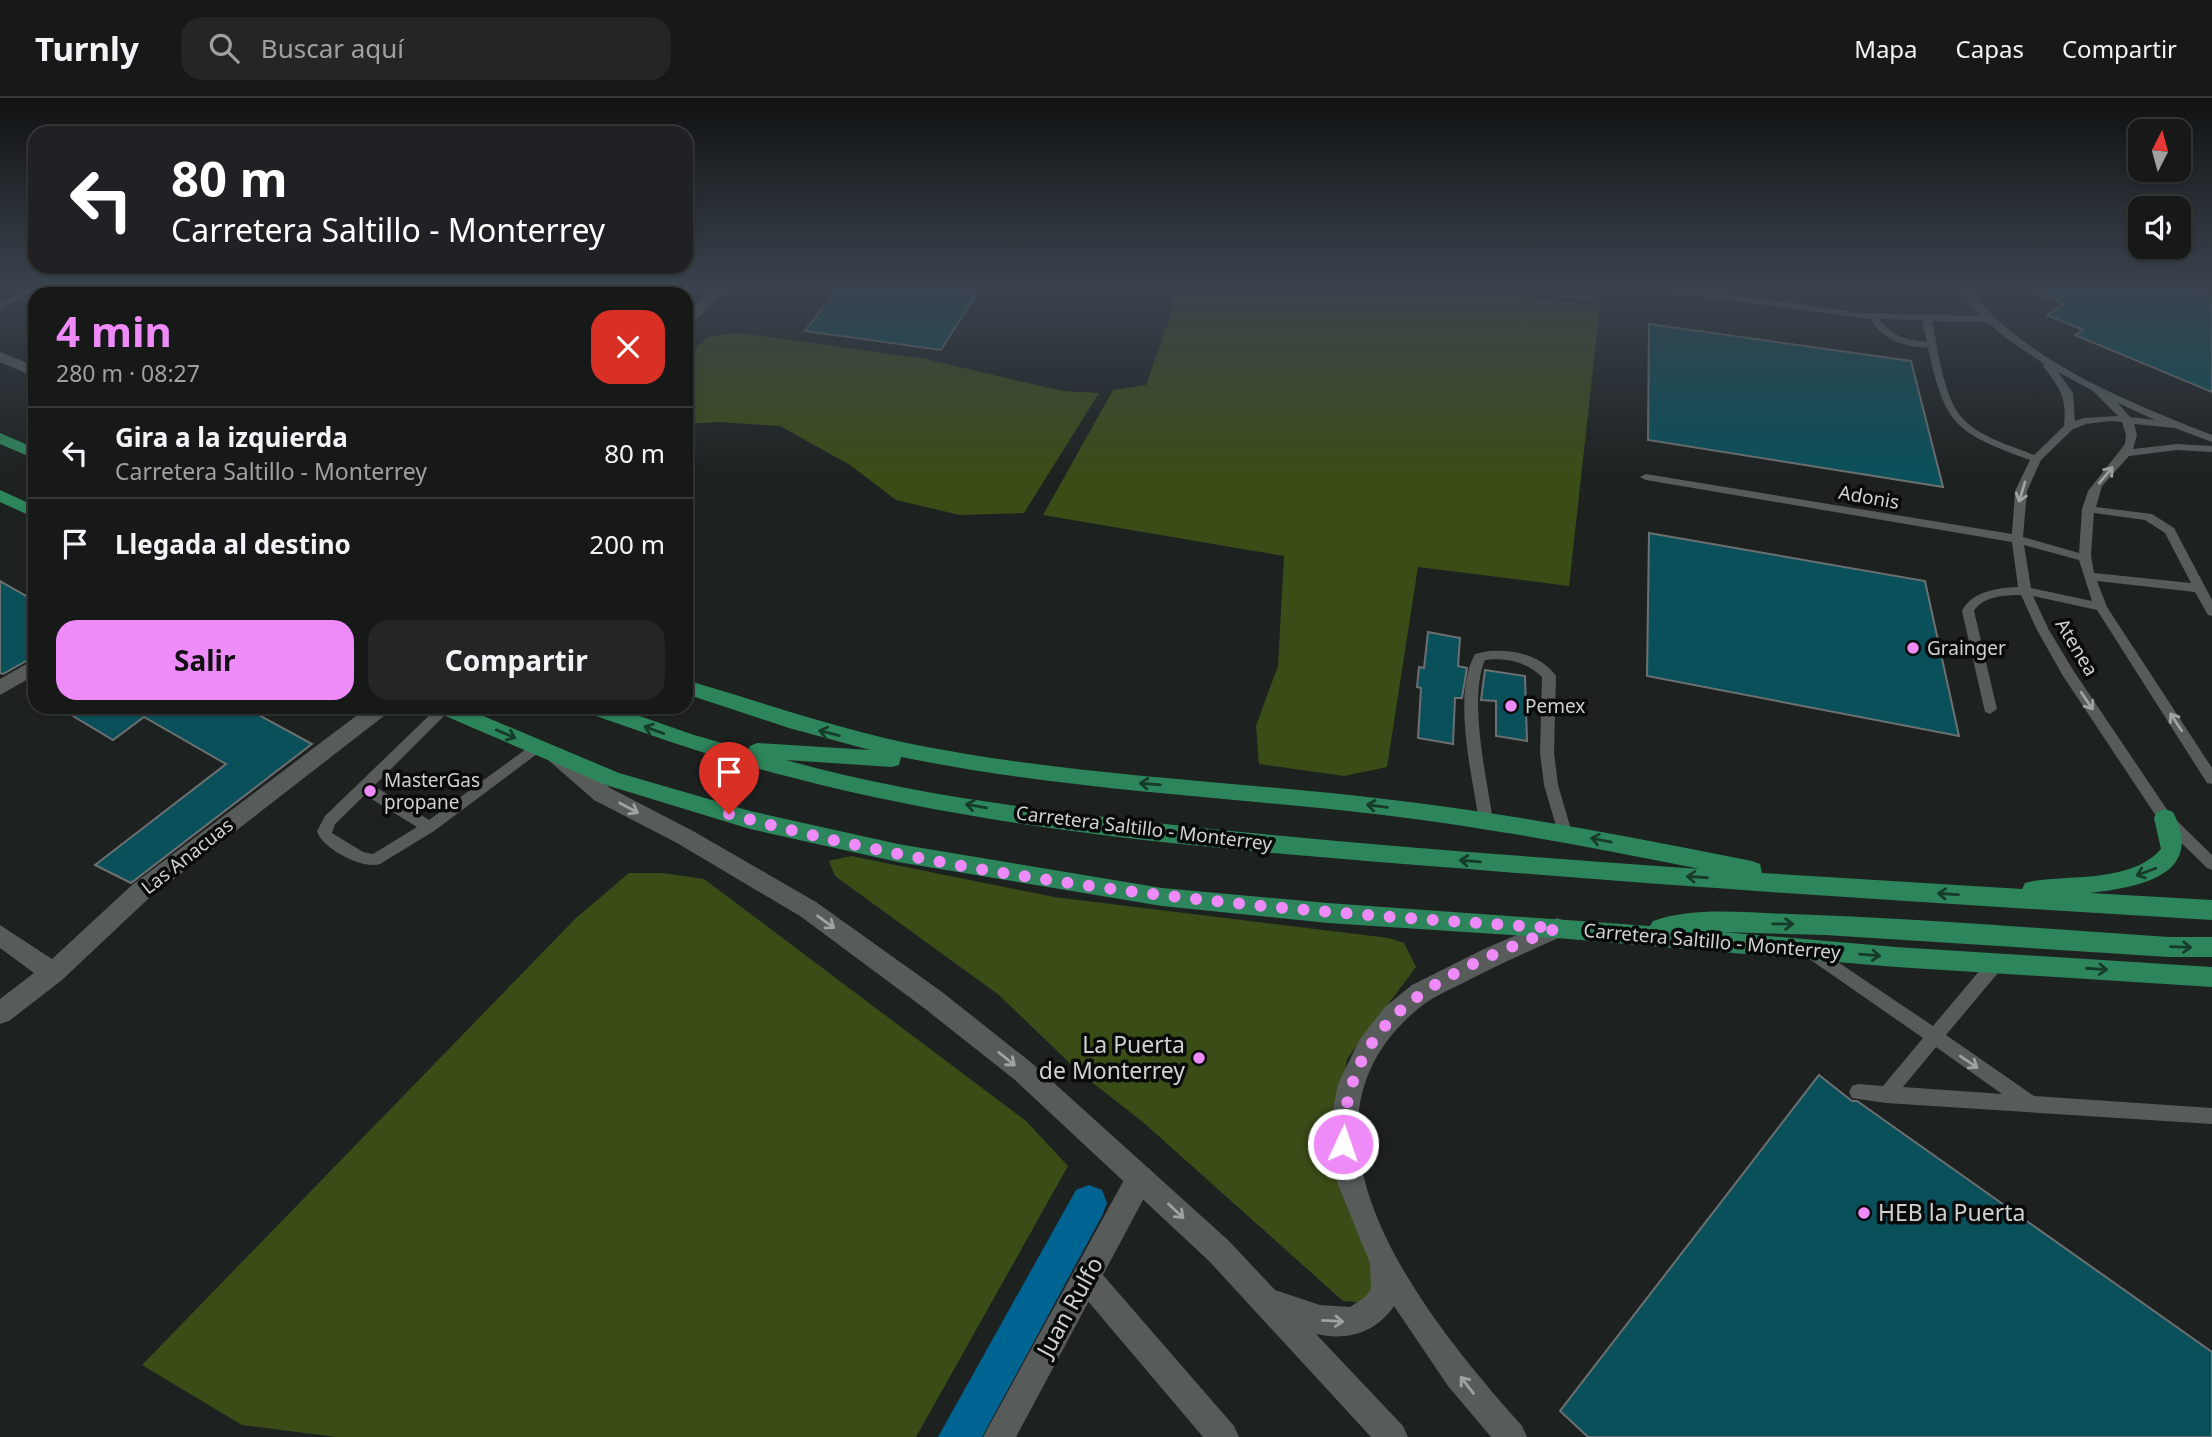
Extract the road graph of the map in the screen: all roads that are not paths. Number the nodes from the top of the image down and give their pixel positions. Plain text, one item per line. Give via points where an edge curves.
1 (1934, 350) edge
2 (2031, 350) edge
3 (0, 356) edge
4 (2040, 357) junction
5 (28, 369) edge
6 (2096, 388) junction
7 (2128, 419) junction
8 (2176, 425) junction
9 (2069, 427) junction
10 (0, 438) edge
11 (2212, 439) edge
12 (2212, 449) edge
13 (28, 451) edge
14 (2126, 453) junction
15 (2036, 459) junction
16 (1646, 477) dead end
17 (0, 495) edge
18 (28, 509) edge
19 (2088, 509) junction
20 (2017, 539) junction
21 (2084, 558) junction
22 (2089, 576) junction
23 (2199, 588) junction
24 (2025, 591) junction
25 (2101, 607) junction
26 (2212, 612) edge
27 (28, 670) edge
28 (0, 688) edge
29 (693, 689) edge
30 (1990, 709) dead end
31 (373, 714) edge
32 (437, 714) edge
33 (460, 714) edge
34 (612, 714) edge
35 (546, 751) junction
36 (716, 751) junction
37 (1054, 775) junction
38 (2212, 779) edge
39 (364, 787) junction
40 (2165, 818) junction
41 (1486, 821) junction
42 (429, 827) junction
43 (1565, 833) junction
44 (2212, 864) edge
45 (1837, 886) junction
46 (1997, 898) junction
47 (2212, 910) edge
48 (1557, 928) junction
49 (1618, 933) junction
50 (0, 935) edge
51 (2212, 947) edge
52 (1809, 950) junction
53 (1997, 962) junction
54 (53, 973) junction
55 (2212, 977) edge
56 (0, 1013) edge
57 (1937, 1032) junction
58 (1858, 1092) dead end
59 (1886, 1096) junction
60 (2031, 1104) junction
61 (2212, 1116) edge
62 (1140, 1178) junction
63 (1378, 1248) junction
64 (1086, 1277) junction
65 (1268, 1302) junction
66 (999, 1437) edge
67 (1223, 1437) edge
68 (1392, 1437) edge
69 (1511, 1437) edge

1 - 15 lane via 1957,418 1994,443
2 - 4 lane
3 - 5 main road
4 - 6 lane
4 - 9 lane via 2069,393
6 - 7 lane
6 - 8 lane
7 - 8 lane
7 - 9 lane via 2098,419
7 - 14 lane via 2131,440
8 - 11 lane
9 - 15 lane, Atenea
10 - 13 main road
12 - 14 lane via 2177,447
19 -> 14 lane via 2102,478
15 -> 20 lane, Atenea via 2021,491
16 - 20 lane, Adonis
17 - 18 main road
19 - 21 lane
19 - 23 lane via 2129,513 2160,523 2175,538
20 - 21 lane, Adonis
20 - 24 lane, Atenea
21 - 22 lane
22 - 23 lane
22 - 25 lane
23 - 26 lane
24 - 25 lane
24 - 30 lane via 1995,593 1978,599 1968,611
24 -> 40 lane, Atenea via 2068,673
38 -> 25 lane
27 - 28 main road
37 -> 29 main road via 852,739
31 - 54 main road, Las Anacuas via 140,892
32 - 39 lane
33 -> 35 main road, Carretera Saltillo - Monterrey
36 -> 34 main road, Carretera Saltillo - Monterrey
35 - 42 lane
35 - 48 main road, Carretera Saltillo - Monterrey via 663,796 750,820 1018,875 1190,900
35 -> 62 main road via 603,794 808,909 872,955 1024,1072
36 - 37 main road via 842,754
45 -> 36 main road, Carretera Saltillo - Monterrey via 1569,869 1166,834 941,800
41 -> 37 main road
39 - 42 lane
39 - 42 lane via 324,831 360,858 383,857
40 - 44 lane, Atenea
40 -> 46 main road via 2172,851 2159,867 2127,879
41 - 43 main road
41 - 43 lane via 1472,672 1480,657 1499,654 1533,662 1549,676 1550,785
45 -> 43 main road
46 -> 45 main road, Carretera Saltillo - Monterrey
46 - 47 main road, Carretera Saltillo - Monterrey
48 - 49 main road, Carretera Saltillo - Monterrey
48 - 63 main road via 1428,988 1408,1001 1363,1054 1343,1115 1343,1144 1348,1173
49 -> 51 main road via 1710,922
49 - 52 main road, Carretera Saltillo - Monterrey
50 - 54 main road
52 -> 53 main road, Carretera Saltillo - Monterrey
52 - 57 lane via 1913,1023
53 -> 55 main road, Carretera Saltillo - Monterrey
53 - 57 lane
54 - 56 main road, Las Anacuas
57 - 59 lane
57 -> 60 lane
58 - 59 lane
59 - 60 lane
60 - 61 lane
62 - 64 main road, Juan Rulfo
62 -> 65 main road
65 -> 63 main road via 1334,1323 1370,1315 1386,1292
69 -> 63 main road via 1443,1354
64 - 66 main road, Juan Rulfo
64 - 67 main road
65 - 68 main road

